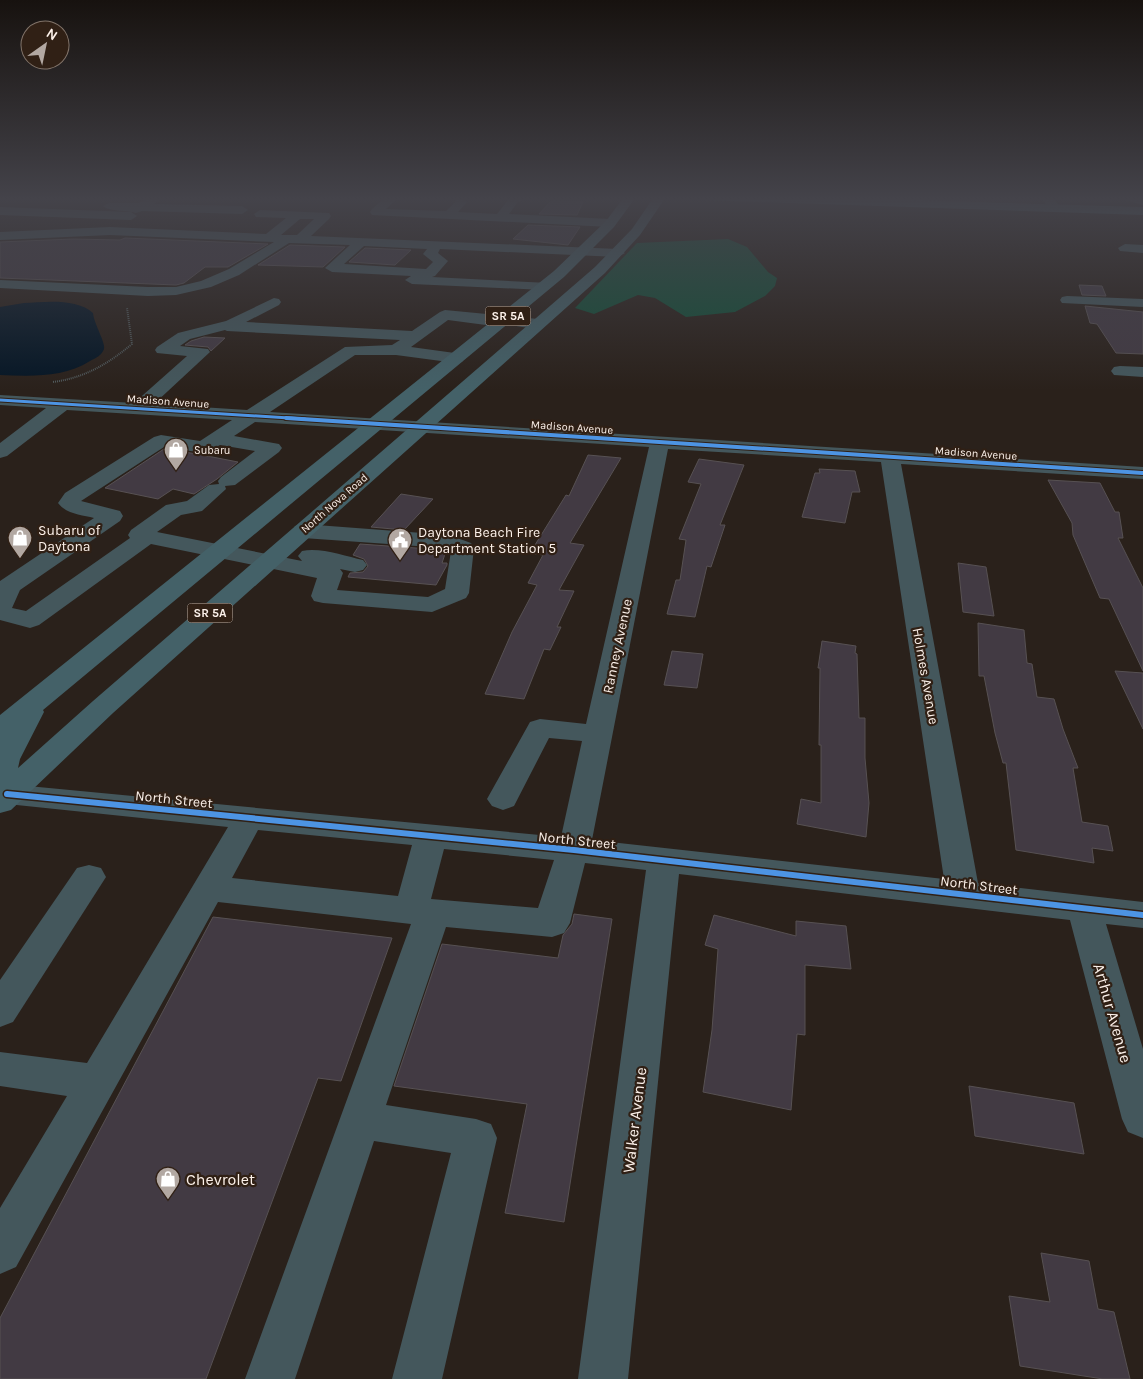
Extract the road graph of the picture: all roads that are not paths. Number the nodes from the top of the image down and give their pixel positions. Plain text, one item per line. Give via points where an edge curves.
1 (254, 261) edge
2 (339, 261) edge
3 (441, 261) edge
4 (454, 261) edge
5 (509, 261) edge
6 (571, 261) edge
7 (609, 261) edge
8 (400, 280) dead end
9 (438, 281) junction
10 (0, 284) edge
11 (495, 284) junction
12 (544, 286) junction
13 (1066, 300) dead end
14 (274, 302) dead end
15 (1143, 303) edge
16 (502, 321) junction
17 (538, 324) junction
18 (224, 326) junction
19 (416, 336) junction
20 (396, 350) junction
21 (456, 358) junction
22 (1120, 371) dead end
23 (1143, 372) edge
24 (0, 400) edge
25 (63, 404) junction
26 (138, 409) junction
27 (250, 416) junction
28 (375, 424) junction
29 (420, 427) junction
30 (216, 439) junction
31 (660, 442) junction
32 (0, 452) edge
33 (890, 457) junction
34 (1142, 476) edge
35 (303, 531) junction
36 (143, 536) junction
37 (218, 552) junction
38 (273, 557) junction
39 (355, 565) dead end
40 (0, 608) edge
41 (0, 613) edge
42 (36, 699) junction
43 (0, 730) edge
44 (599, 734) junction
45 (4, 798) edge
46 (503, 799) dead end
47 (249, 818) junction
48 (431, 836) junction
49 (574, 850) junction
50 (664, 860) junction
51 (89, 877) dead end
52 (209, 888) junction
53 (963, 894) junction
54 (1084, 908) junction
55 (422, 912) junction
56 (1143, 915) edge
57 (0, 1012) edge
58 (0, 1069) edge
59 (97, 1082) junction
60 (1143, 1119) edge
61 (361, 1120) junction
62 (0, 1251) edge
63 (270, 1379) edge
64 (417, 1379) edge
65 (603, 1379) edge

1 - 10 street via 227,276 176,291
2 - 3 street via 332,268 430,273
4 - 9 street
5 - 11 street
6 - 12 main road, SR 5A
7 - 17 main road, North Nova Road / SR 5A
8 - 9 street
9 - 11 street
11 - 12 street
12 - 16 main road, SR 5A
13 - 15 street
14 - 18 street
16 - 17 street
16 - 19 street via 445,315
16 - 21 main road, SR 5A
17 - 29 main road, North Nova Road / SR 5A
18 - 19 street
18 - 26 street via 184,336 163,350 202,352
19 - 20 street
20 - 21 street
20 - 27 street via 351,350
21 - 28 main road, SR 5A
22 - 23 street
24 - 25 street, Madison Avenue
25 - 26 street, Madison Avenue
25 - 32 street
26 - 27 street, Madison Avenue
27 - 28 street, Madison Avenue
27 - 30 street
28 - 29 street, Madison Avenue
28 - 37 main road, SR 5A
29 - 31 street, Madison Avenue
29 - 35 main road, North Nova Road / SR 5A
30 - 36 street via 272,448 194,506 174,510
30 - 40 street via 204,447 161,441 72,497 69,503 75,507 112,516 9,586
31 - 33 street, Madison Avenue
31 - 44 street, Ranney Avenue
33 - 34 street, Madison Avenue
33 - 53 street, Holmes Avenue
35 - 38 main road, North Nova Road / SR 5A
35 - 38 street via 449,542 463,548 457,593 432,605 323,596 331,573
36 - 37 street
36 - 41 street via 30,620
37 - 38 street
37 - 42 main road, SR 5A
38 - 39 street
38 - 45 main road, North Nova Road / SR 5A
42 - 43 main road, SR 5A
42 - 45 main road via 5,759 1,780
44 - 46 street via 540,728
44 - 49 street, Ranney Avenue
45 - 47 street, North Street
47 - 48 street, North Street
47 - 52 street
48 - 49 street, North Street
48 - 55 street
49 - 50 street, North Street
49 - 55 street, Ranney Avenue via 552,922
50 - 53 street, North Street
50 - 65 street, Walker Avenue
51 - 57 street
52 - 55 street
52 - 59 street
53 - 54 street, North Street
54 - 56 street, North Street
54 - 60 street, Arthur Avenue
55 - 61 street
58 - 59 street
59 - 62 street
61 - 63 street
61 - 64 street via 476,1138

